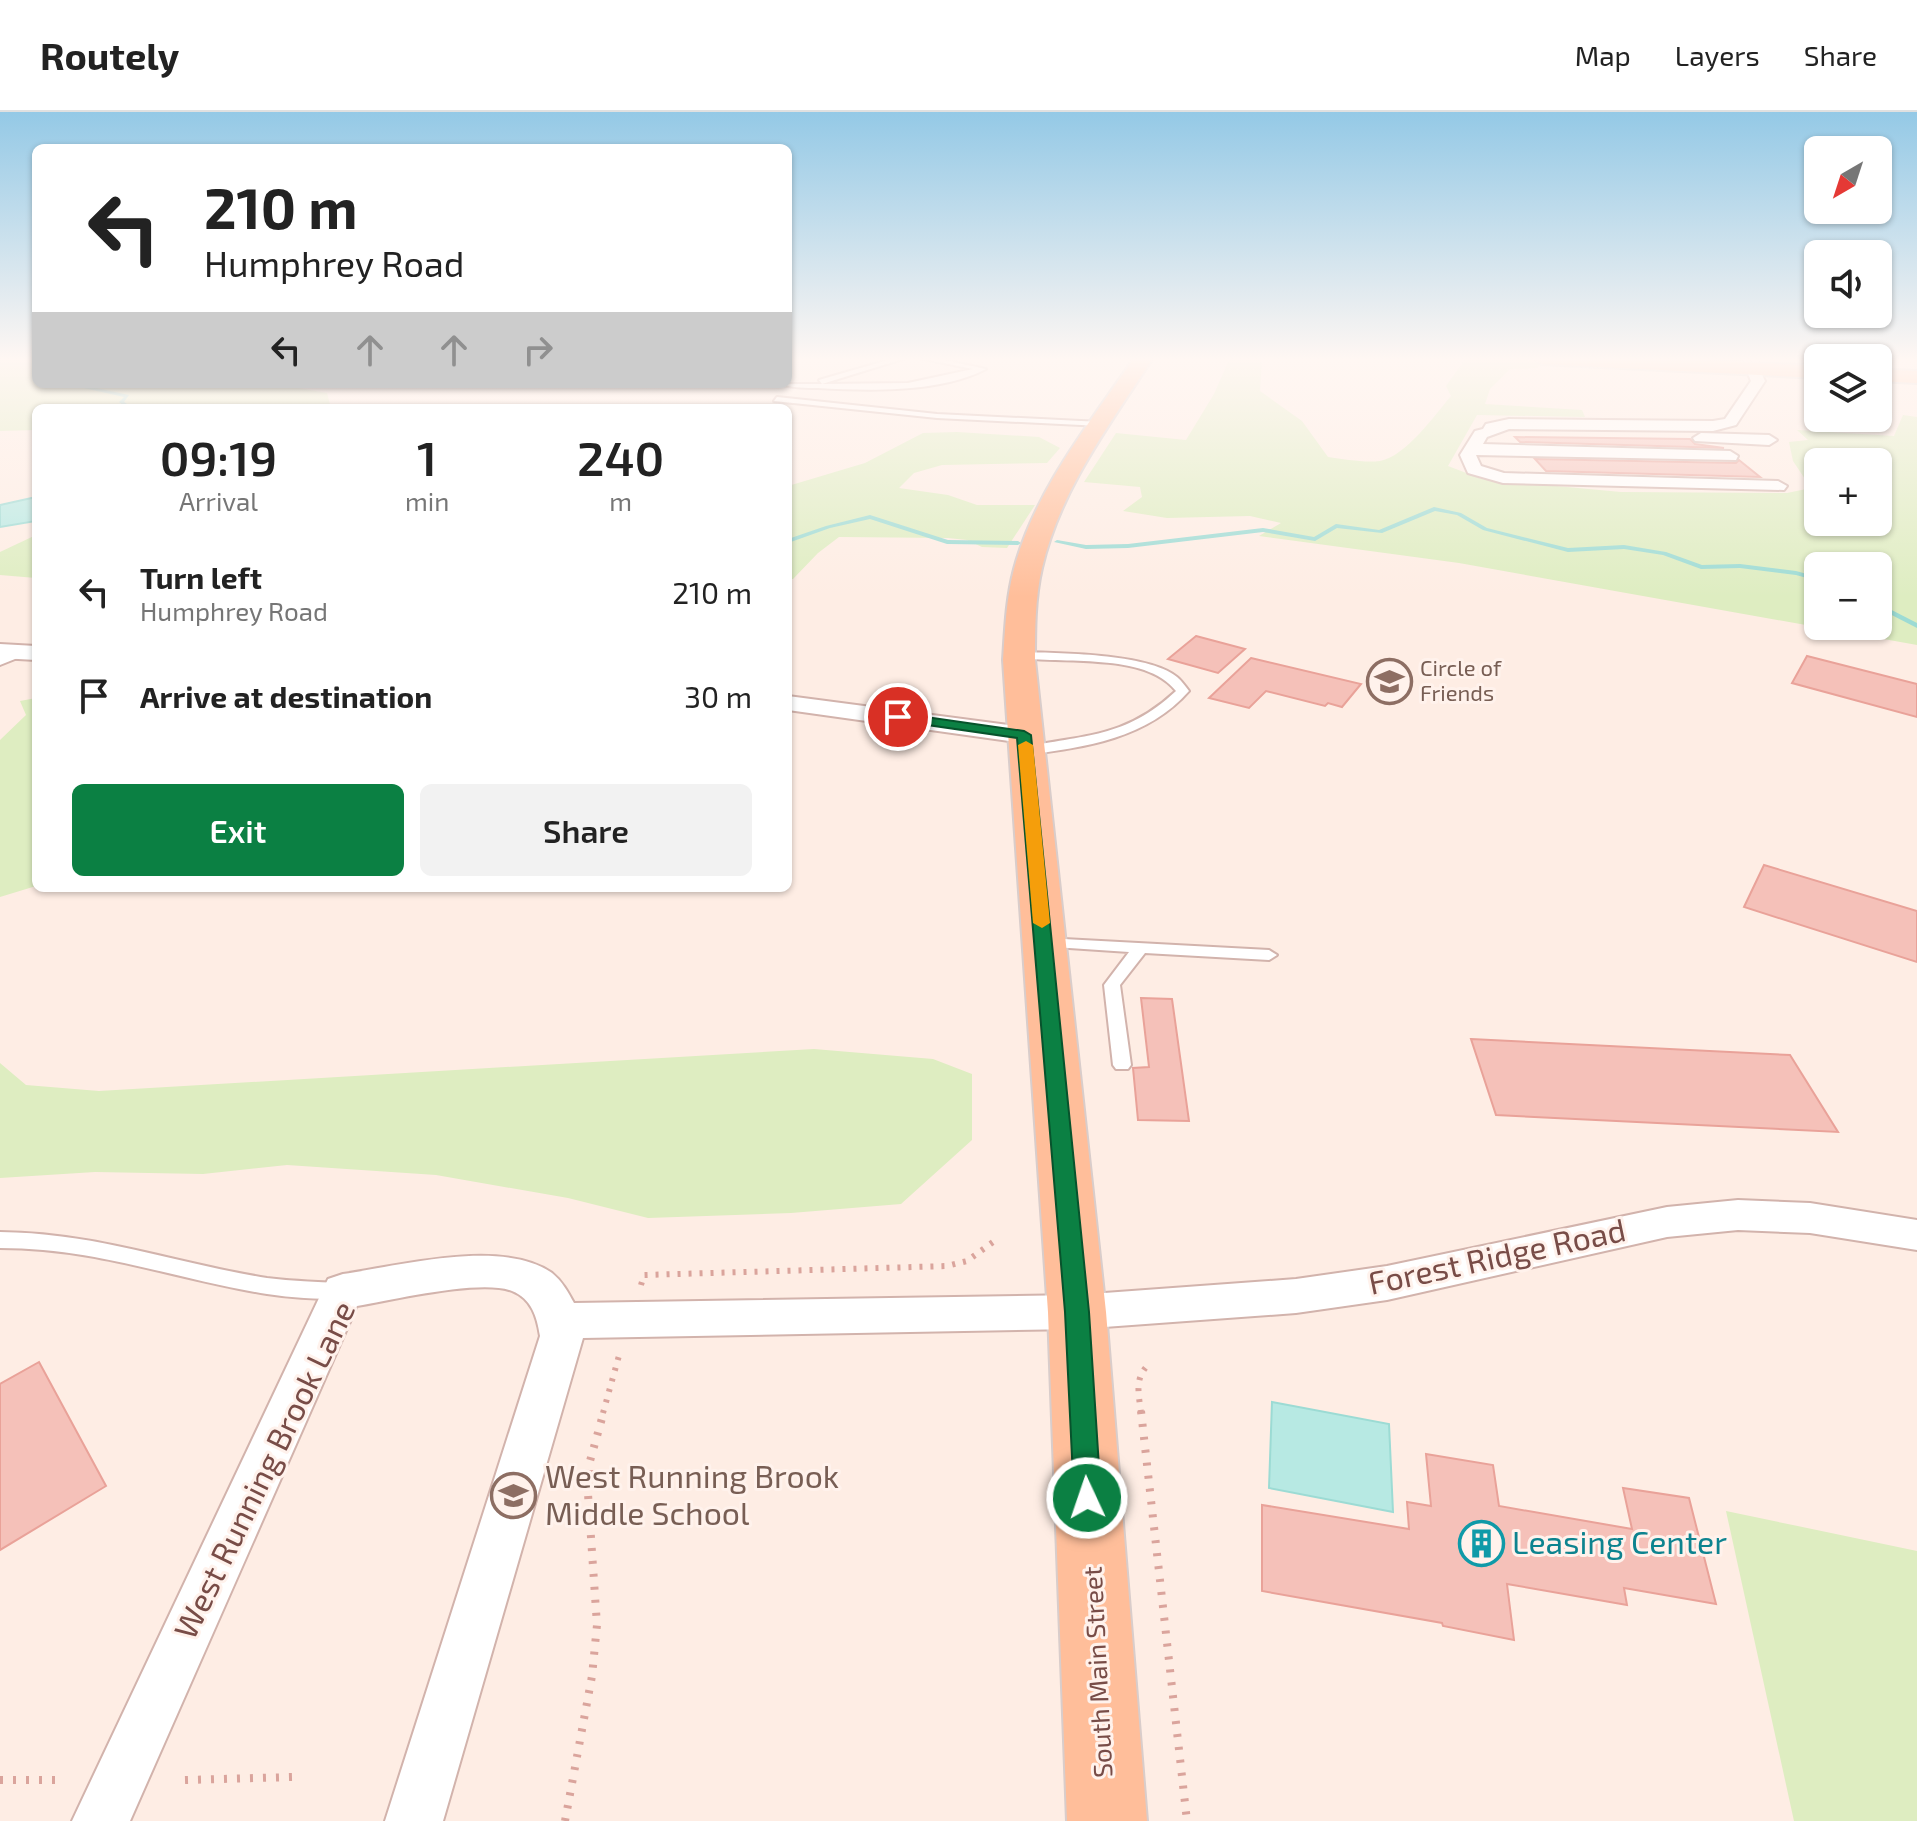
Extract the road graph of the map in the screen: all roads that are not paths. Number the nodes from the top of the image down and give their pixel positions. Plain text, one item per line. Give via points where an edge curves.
1 (1092, 438) edge
2 (1479, 438) edge
3 (1691, 438) edge
4 (1769, 440) dead end
5 (1470, 455) junction
6 (1744, 456) dead end
7 (1761, 468) dead end
8 (1778, 486) dead end
9 (1019, 655) junction
10 (792, 704) edge
11 (1025, 743) junction
12 (1043, 943) junction
13 (1140, 949) junction
14 (1269, 955) dead end
15 (1122, 1065) dead end
16 (1917, 1235) edge
17 (0, 1240) edge
18 (343, 1291) junction
19 (1077, 1312) junction
20 (560, 1321) junction
21 (101, 1821) edge
22 (414, 1821) edge
23 (1107, 1821) edge

1 - 9 main road, South Main Street via 1060,490 1031,555
2 - 5 street
3 - 4 street
5 - 6 street
5 - 7 street
5 - 8 street via 1474,469 1503,478
9 - 11 main road, South Main Street
9 - 11 lane via 1148,669 1170,677 1183,691 1165,710 1095,742
10 - 11 street
11 - 12 main road, South Main Street
12 - 13 lane
12 - 19 main road, South Main Street
13 - 14 lane
13 - 15 lane via 1112,985
16 - 19 street, Forest Ridge Road via 1810,1218 1738,1215 1593,1236 1387,1283 1296,1296
17 - 18 lane via 83,1244 263,1286
18 - 20 street, West Running Brook Lane via 499,1271 517,1274 545,1291
18 - 21 street, West Running Brook Lane
19 - 20 street
19 - 23 main road, South Main Street
20 - 22 street via 562,1336

